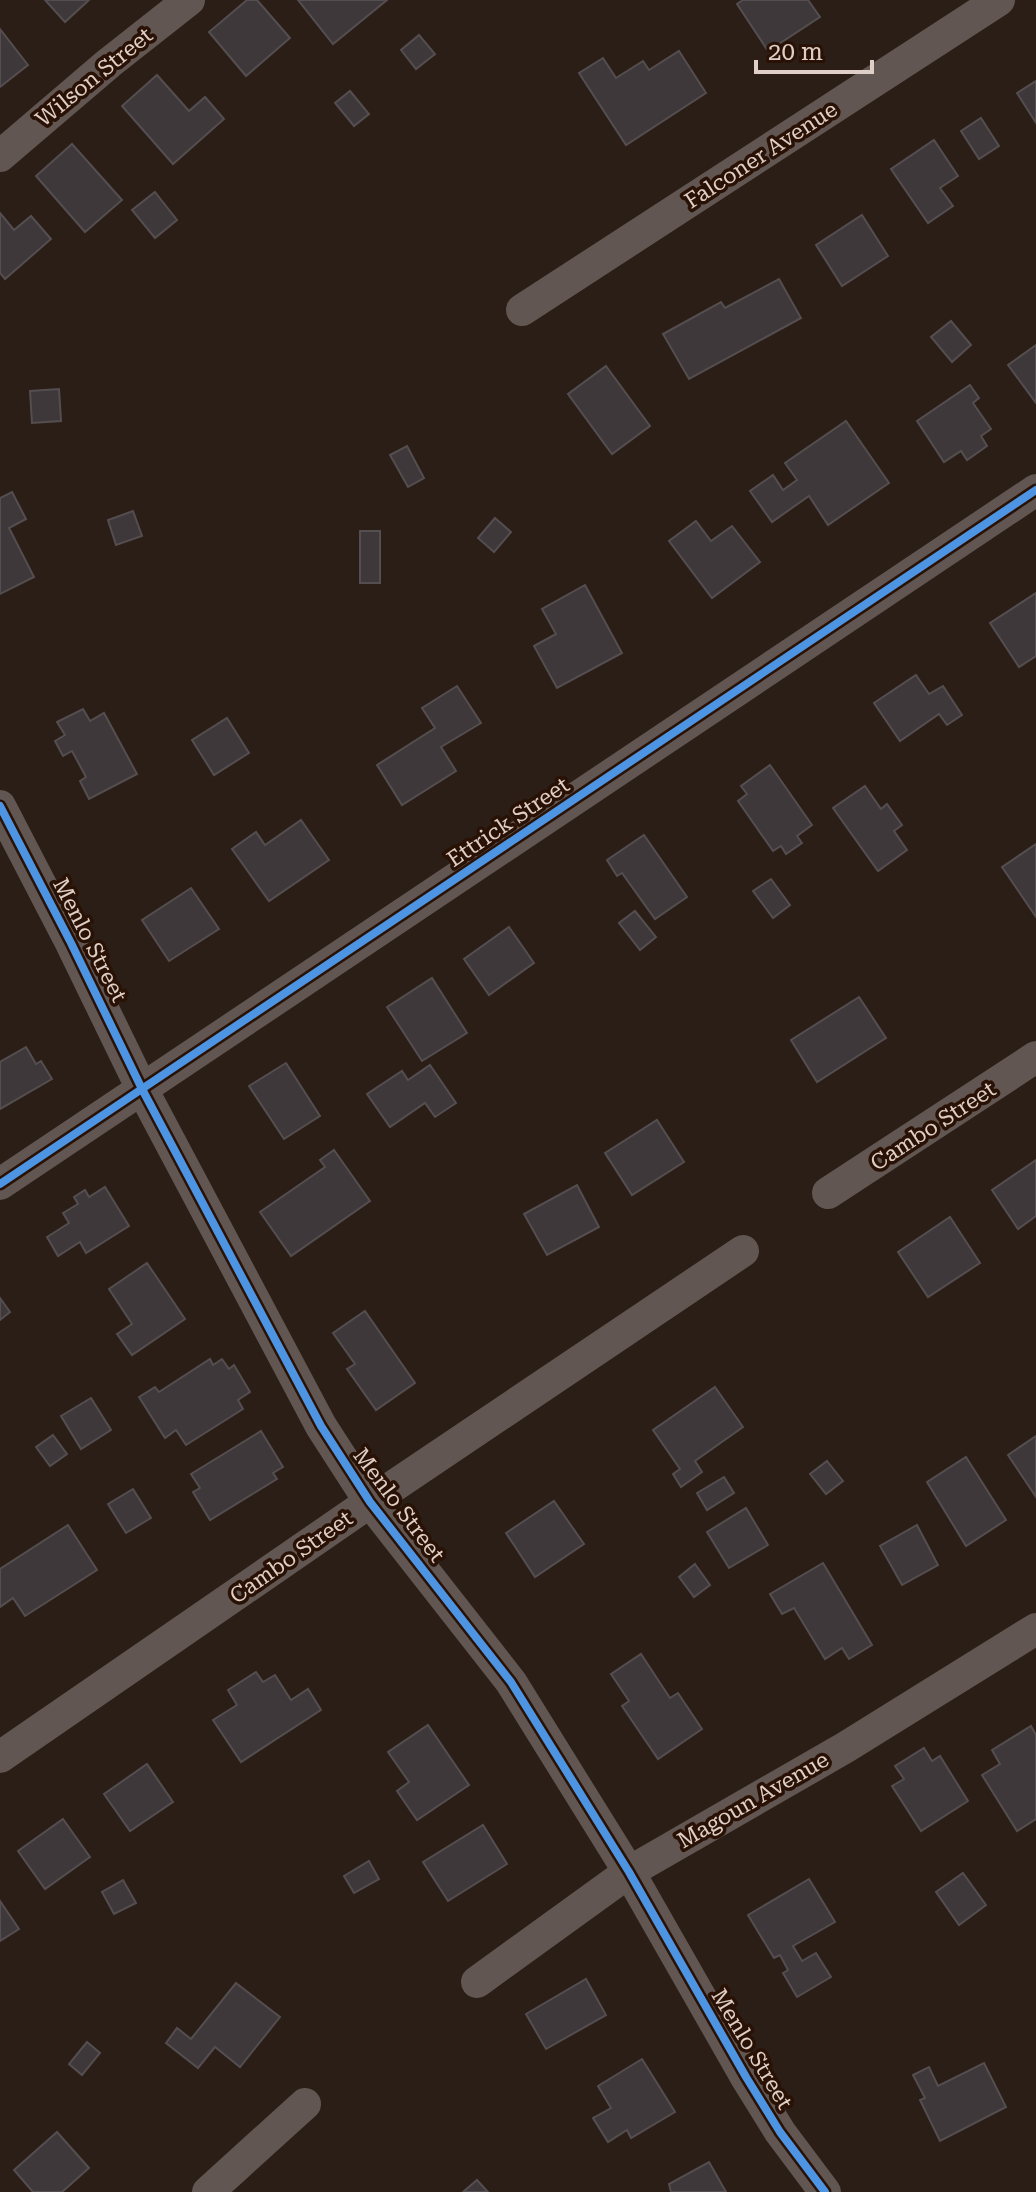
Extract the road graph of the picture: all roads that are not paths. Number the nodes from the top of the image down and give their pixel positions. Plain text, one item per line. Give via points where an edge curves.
1 (189, 0) edge
2 (999, 0) edge
3 (0, 156) edge
4 (522, 310) dead end
5 (1036, 490) edge
6 (0, 806) edge
7 (1036, 1057) edge
8 (142, 1089) junction
9 (0, 1184) edge
10 (828, 1193) dead end
11 (743, 1251) dead end
12 (370, 1502) junction
13 (1036, 1629) edge
14 (0, 1757) edge
15 (629, 1872) junction
16 (477, 1982) dead end
17 (305, 2104) dead end
18 (208, 2192) edge
19 (825, 2192) edge

1 - 3 street, Wilson Street
2 - 4 street, Falconer Avenue
5 - 8 street, Ettrick Street
6 - 8 street, Menlo Street
7 - 10 street, Cambo Street
8 - 9 street, Ettrick Street
8 - 12 street, Menlo Street via 321,1426
11 - 12 street, Cambo Street
12 - 14 street, Cambo Street
12 - 15 street, Menlo Street via 511,1682
13 - 15 street, Magoun Avenue
15 - 16 street, Magoun Avenue
15 - 19 street, Menlo Street via 746,2077
17 - 18 street

